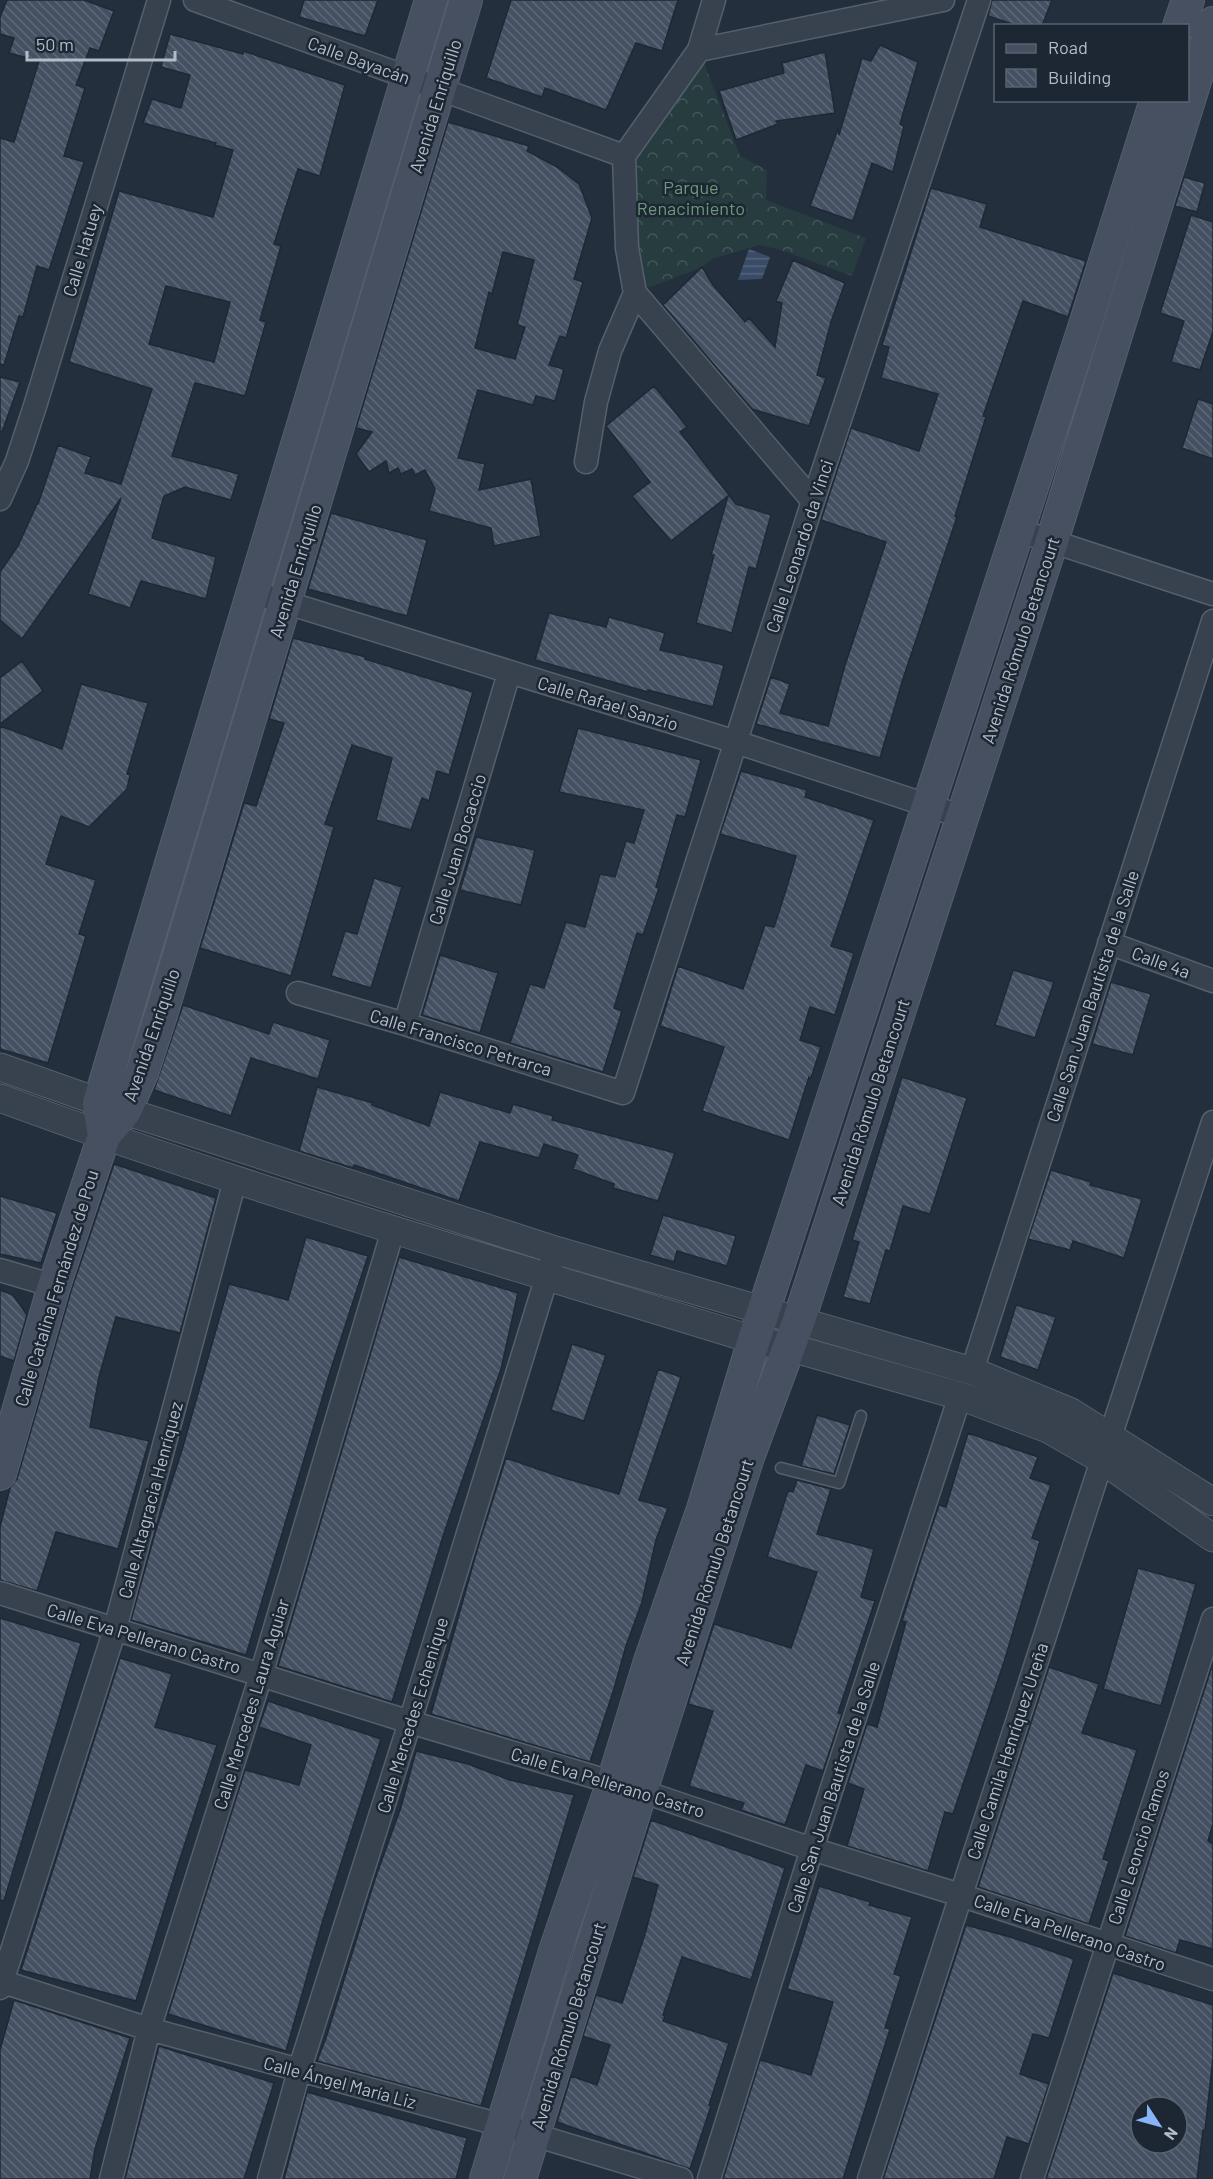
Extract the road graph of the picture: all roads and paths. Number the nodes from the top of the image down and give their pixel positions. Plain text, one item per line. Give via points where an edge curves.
1 (159, 0) edge
2 (195, 0) edge
3 (430, 0) edge
4 (466, 0) edge
5 (714, 0) edge
6 (943, 0) edge
7 (980, 0) edge
8 (1188, 0) edge
9 (1213, 23) edge
10 (1180, 24) edge
11 (699, 50) junction
12 (1208, 55) edge
13 (406, 78) junction
14 (440, 89) junction
15 (1155, 102) edge
16 (624, 156) junction
17 (635, 293) junction
18 (586, 462) dead end
19 (0, 499) edge
20 (813, 501) junction
21 (1017, 530) junction
22 (1052, 541) junction
23 (252, 592) junction
24 (1213, 594) edge
25 (286, 602) junction
26 (1213, 621) edge
27 (509, 673) junction
28 (736, 742) junction
29 (928, 805) junction
30 (963, 817) junction
31 (1109, 943) junction
32 (1213, 981) edge
33 (298, 993) dead end
34 (405, 1024) junction
35 (0, 1068) edge
36 (623, 1093) joint
37 (0, 1098) edge
38 (112, 1107) junction
39 (1213, 1122) edge
40 (104, 1136) junction
41 (235, 1180) junction
42 (393, 1230) junction
43 (555, 1250) junction
44 (0, 1270) edge
45 (546, 1278) junction
46 (54, 1286) junction
47 (764, 1310) junction
48 (794, 1334) junction
49 (754, 1340) junction
50 (972, 1371) junction
51 (960, 1396) junction
52 (861, 1416) dead end
53 (6, 1432) edge
54 (1106, 1448) junction
55 (781, 1468) dead end
56 (0, 1474) edge
57 (1213, 1502) edge
58 (1213, 1538) edge
59 (0, 1593) edge
60 (1213, 1619) edge
61 (115, 1629) junction
62 (261, 1675) junction
63 (410, 1722) junction
64 (627, 1786) junction
65 (812, 1849) junction
66 (960, 1894) junction
67 (1107, 1945) junction
68 (1213, 1979) edge
69 (1, 1984) edge
70 (148, 2029) junction
71 (299, 2071) junction
72 (501, 2125) junction
73 (534, 2135) junction
74 (111, 2179) edge
75 (269, 2179) edge
76 (486, 2179) edge
77 (520, 2179) edge
78 (681, 2179) edge
79 (709, 2179) edge
80 (869, 2179) edge
81 (1032, 2179) edge

1 - 19 street, Calle Hatuey via 35,406
2 - 13 street, Calle Bayacán
3 - 13 main road, Avenida Enriquillo
4 - 14 main road, Avenida Enriquillo
5 - 11 street
6 - 11 street
7 - 20 street, Calle Leonardo da Vinci
8 - 10 main road
9 - 12 main road, Avenida Rómulo Betancourt
11 - 16 street
12 - 22 main road, Avenida Rómulo Betancourt
13 - 14 street, Calle Bayacán
13 - 23 main road, Avenida Enriquillo
14 - 16 street, Calle Bayacán
14 - 25 main road, Avenida Enriquillo
15 - 21 main road, Avenida Rómulo Betancourt
16 - 17 street via 627,248
17 - 18 street via 610,351
17 - 20 street
20 - 28 street, Calle Leonardo da Vinci
21 - 22 street
21 - 29 main road, Avenida Rómulo Betancourt
22 - 24 street
22 - 30 main road, Avenida Rómulo Betancourt
23 - 25 street, Calle Rafael Sanzio
23 - 38 main road, Avenida Enriquillo
25 - 27 street, Calle Rafael Sanzio
25 - 38 main road, Avenida Enriquillo via 142,1073
26 - 31 street, Calle San Juan Bautista de la Salle
27 - 28 street, Calle Rafael Sanzio
27 - 34 street, Calle Juan Bocaccio
28 - 29 street, Calle Rafael Sanzio
28 - 36 street, Calle Leonardo da Vinci
29 - 30 street, Calle Rafael Sanzio
29 - 47 main road, Avenida Rómulo Betancourt
30 - 48 main road, Avenida Rómulo Betancourt
31 - 32 street, Calle 4a
31 - 50 street, Calle San Juan Bautista de la Salle
33 - 34 street, Calle Francisco Petrarca
34 - 36 street, Calle Francisco Petrarca
35 - 38 street
37 - 40 street
38 - 40 main road, Avenida Enriquillo
38 - 43 street
39 - 54 street, Calle Camila Henríquez Ureña
40 - 41 street
40 - 46 main road, Calle Catalina Fernández de Pou
41 - 42 street
41 - 61 street, Calle Altagracia Henríquez
42 - 45 street
42 - 62 street, Calle Mercedes Laura Aguiar
43 - 45 street, Calle Mercedes Echenique
43 - 47 street
44 - 46 street
45 - 49 street
45 - 63 street, Calle Mercedes Echenique
46 - 53 main road, Calle Catalina Fernández de Pou
47 - 48 street
47 - 49 main road, Avenida Rómulo Betancourt
48 - 49 street
48 - 50 street
48 - 51 street
48 - 64 main road, Avenida Rómulo Betancourt
49 - 64 main road, Avenida Rómulo Betancourt via 703,1509 650,1661
50 - 54 street via 1071,1412
51 - 54 street
51 - 65 street, Calle San Juan Bautista de la Salle
52 - 55 lane via 839,1483
53 - 56 main road, Calle Catalina Fernández de Pou
54 - 57 street
54 - 58 street
54 - 66 street, Calle Camila Henríquez Ureña
59 - 61 street, Calle Eva Pellerano Castro
60 - 67 street, Calle Leoncio Ramos
61 - 62 street, Calle Eva Pellerano Castro
61 - 69 street, Calle Altagracia Henríquez
62 - 63 street, Calle Eva Pellerano Castro
62 - 70 street, Calle Mercedes Laura Aguiar
63 - 64 street, Calle Eva Pellerano Castro
63 - 71 street, Calle Mercedes Echenique
64 - 65 street, Calle Eva Pellerano Castro
64 - 72 main road, Avenida Rómulo Betancourt via 556,1948
64 - 73 main road, Avenida Rómulo Betancourt
65 - 66 street, Calle Eva Pellerano Castro
65 - 79 street, Calle San Juan Bautista de la Salle
66 - 67 street, Calle Eva Pellerano Castro
66 - 80 street, Calle Camila Henríquez Ureña
67 - 68 street, Calle Eva Pellerano Castro
67 - 81 street, Calle Leoncio Ramos
69 - 70 street, Calle Ángel María Liz
70 - 71 street, Calle Ángel María Liz
70 - 74 street, Calle Mercedes Laura Aguiar
71 - 72 street, Calle Ángel María Liz
71 - 75 street, Calle Mercedes Echenique
72 - 73 street, Calle Ángel María Liz
72 - 76 main road, Avenida Rómulo Betancourt
73 - 77 main road, Avenida Rómulo Betancourt
73 - 78 street, Calle Ángel María Liz

